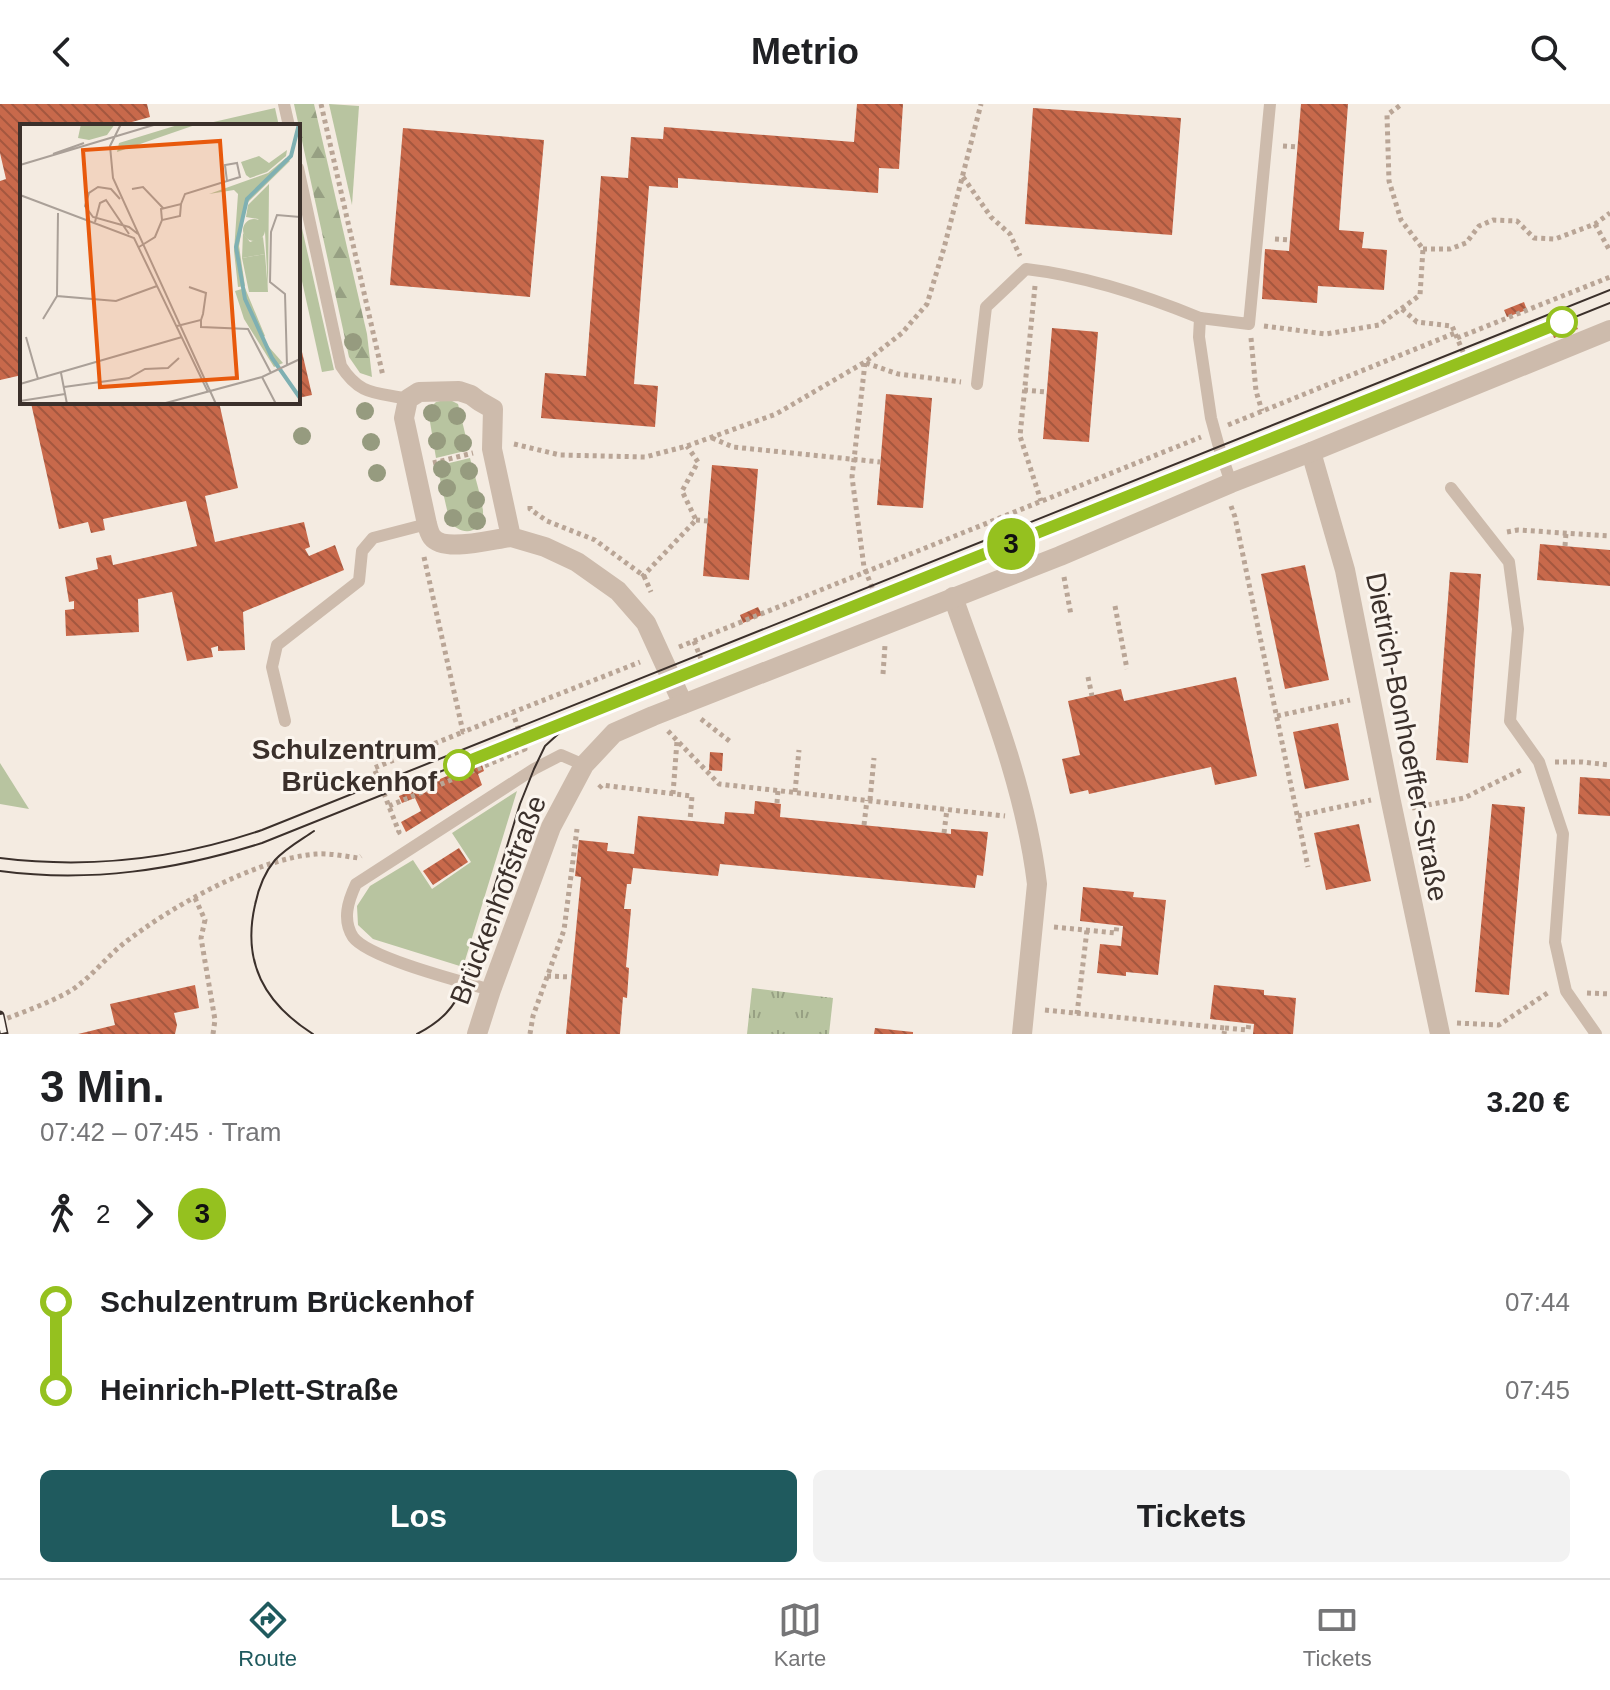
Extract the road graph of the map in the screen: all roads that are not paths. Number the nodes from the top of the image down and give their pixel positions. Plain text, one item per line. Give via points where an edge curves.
1 (284, 104) edge
2 (1270, 104) edge
3 (289, 124) edge
4 (300, 177) edge
5 (1200, 318) junction
6 (1610, 330) edge
7 (977, 384) road end
8 (408, 399) junction
9 (1311, 452) junction
10 (1227, 485) junction
11 (1451, 488) dead end
12 (427, 524) junction
13 (511, 537) junction
14 (953, 597) junction
15 (683, 704) junction
16 (285, 721) dead end
17 (584, 765) junction
18 (491, 990) junction
19 (1439, 1030) edge
20 (477, 1034) edge
21 (1022, 1034) edge
22 (1596, 1034) edge

1 - 3 lane
2 - 5 lane via 1249,324
4 - 8 lane via 341,366 364,390
5 - 7 lane via 1099,282 1031,270 986,307
5 - 10 lane via 1214,431
6 - 9 street, Brückenhofstraße
8 - 12 street via 404,418
8 - 13 street via 419,392 459,391 493,409 492,449
9 - 10 street, Brückenhofstraße
9 - 19 street, Dietrich-Bonhoeffer-Straße via 1345,570
10 - 14 street, Brückenhofstraße
11 - 22 lane via 1509,562 1518,629 1510,721 1539,762 1563,834 1555,942 1566,991
12 - 13 street via 432,537 443,543
12 - 16 lane via 373,538 362,551 359,581 277,645 272,667
13 - 15 street via 577,562 618,591 646,623
14 - 15 street, Brückenhofstraße
14 - 21 street via 1015,772 1037,884
15 - 17 street, Brückenhofstraße via 614,733
17 - 18 street, Brückenhofstraße via 551,827
17 - 18 lane via 561,755 534,769 356,884 348,901 349,926 363,947
18 - 20 street, Brückenhofstraße

